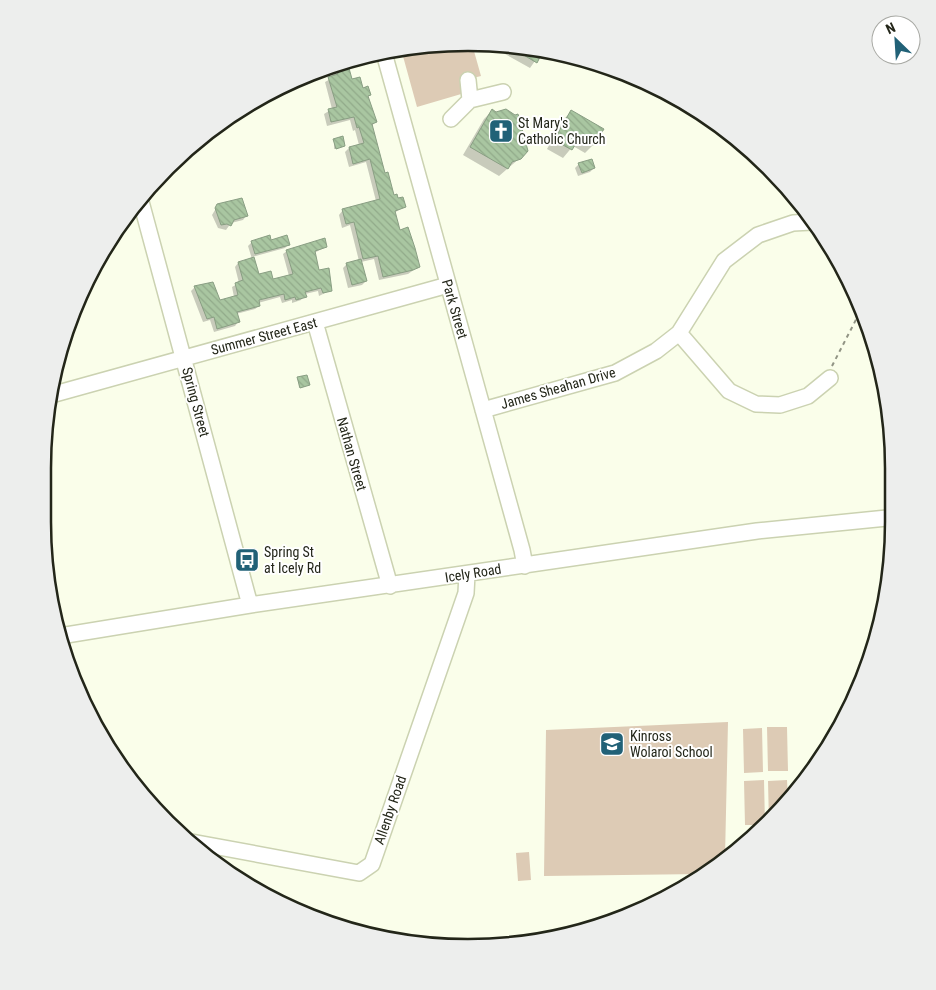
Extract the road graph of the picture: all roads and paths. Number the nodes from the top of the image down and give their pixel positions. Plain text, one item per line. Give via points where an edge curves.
1 (386, 59) edge
2 (468, 80) dead end
3 (503, 92) dead end
4 (470, 100) junction
5 (451, 119) dead end
6 (143, 207) edge
7 (805, 222) edge
8 (448, 286) junction
9 (857, 318) edge
10 (315, 322) junction
11 (678, 333) junction
12 (184, 358) junction
13 (830, 378) joint
14 (58, 392) edge
15 (483, 410) junction
16 (885, 518) edge
17 (525, 566) junction
18 (467, 574) junction
19 (390, 586) junction
20 (250, 605) junction
21 (67, 635) edge
22 (204, 844) edge

1 - 8 street, Park Street
2 - 4 street
3 - 4 street
4 - 5 street
6 - 12 street, Spring Street
7 - 11 street, James Sheahan Drive via 793,223 758,235 724,261
8 - 10 street, Summer Street East
8 - 15 street, Park Street
9 - 13 path via 832,364
10 - 12 street, Summer Street East
10 - 19 street, Nathan Street
11 - 13 street via 729,391 756,404 780,405 808,396
11 - 15 street, James Sheahan Drive via 656,351 615,373
12 - 14 street, Summer Street East
12 - 20 street, Spring Street
15 - 17 street, Park Street
16 - 17 street, Icely Road via 767,530
17 - 18 street, Icely Road
18 - 19 street, Icely Road
18 - 22 street, Allenby Road via 466,593 372,864 359,874
19 - 20 street, Icely Road
20 - 21 street, Icely Road

